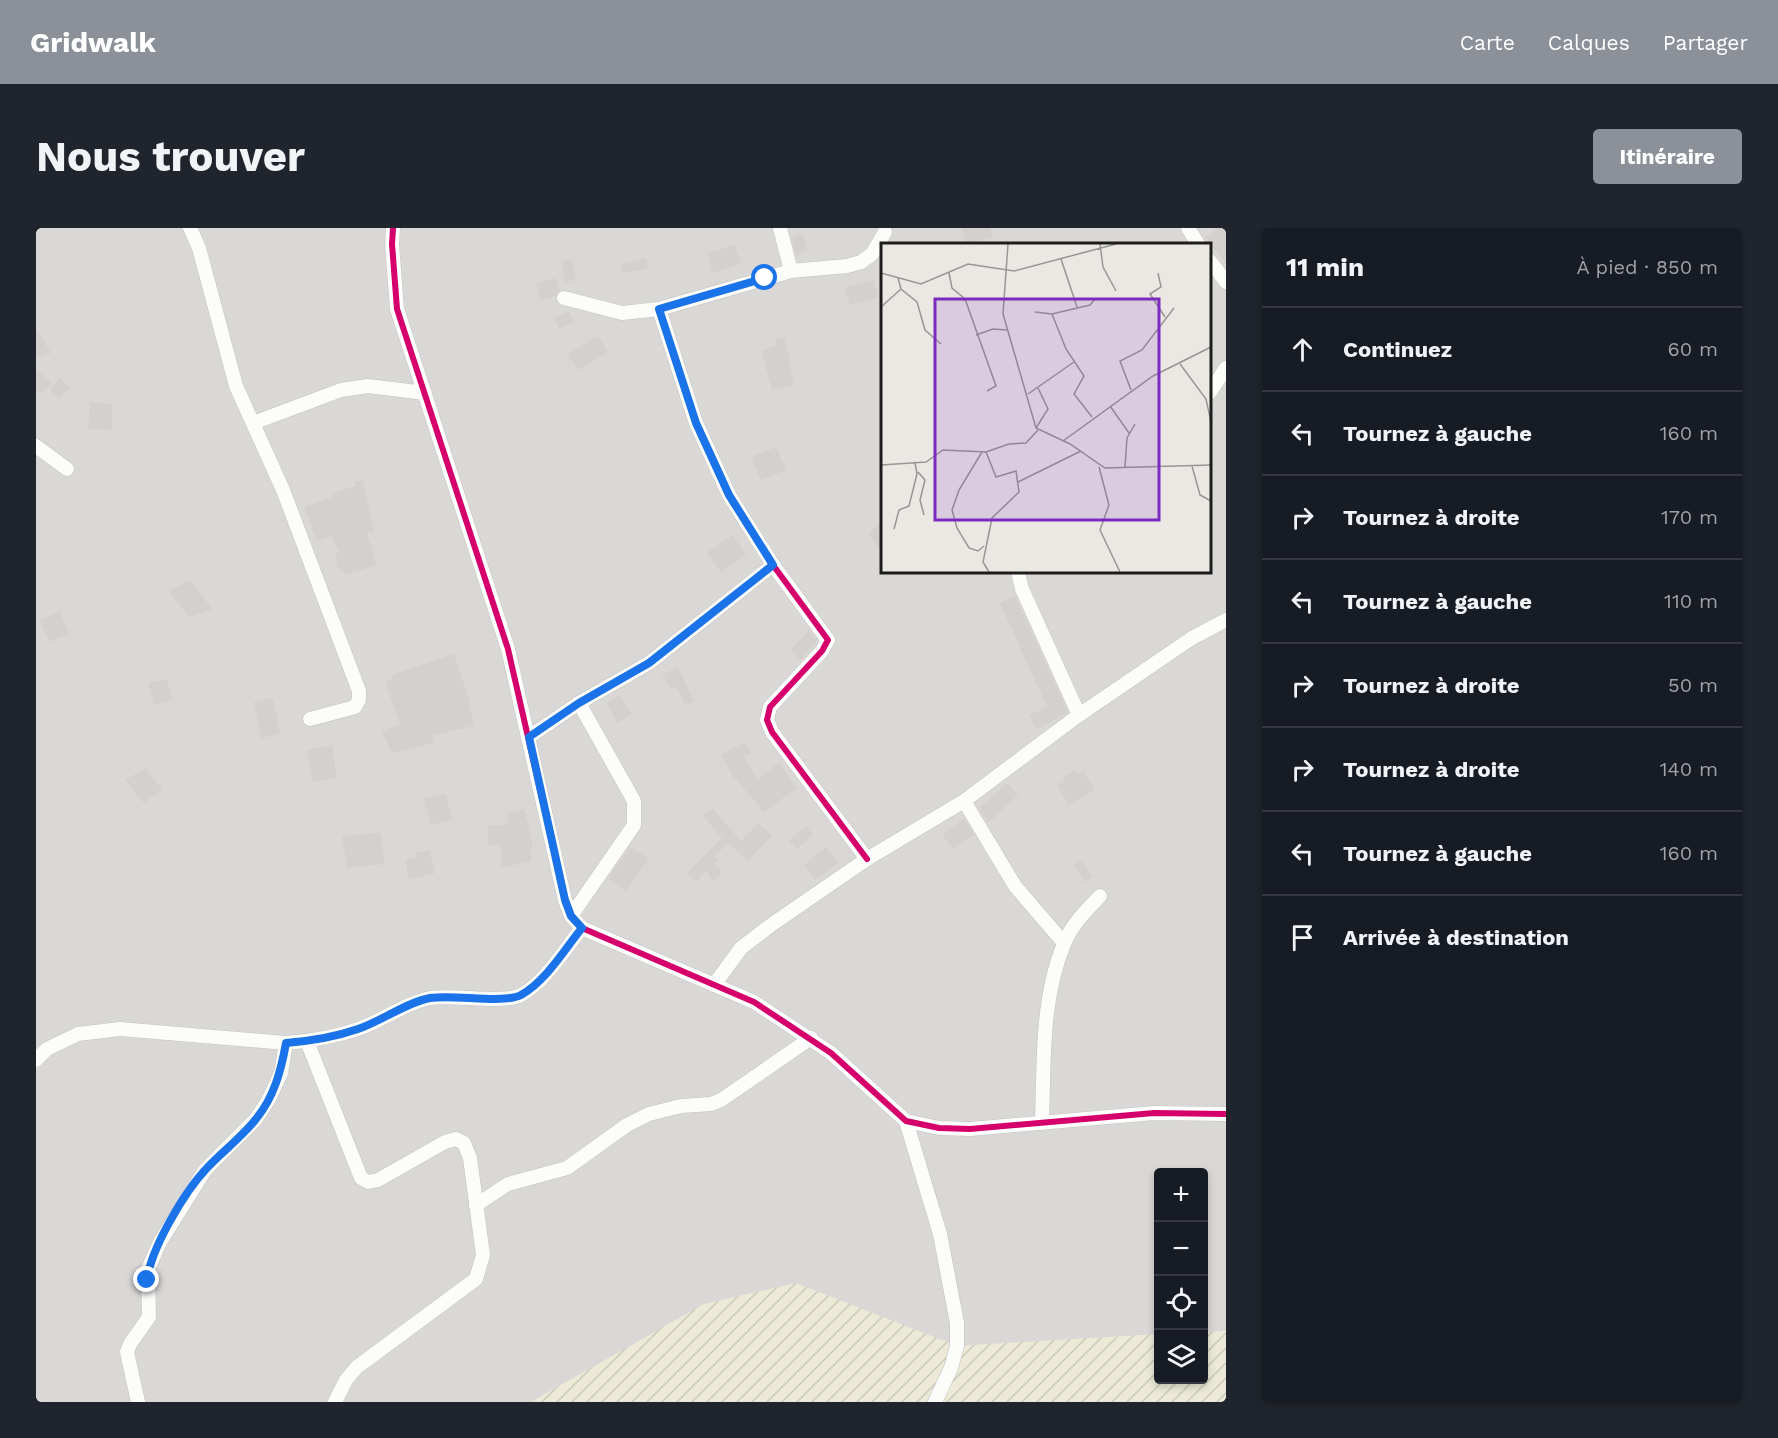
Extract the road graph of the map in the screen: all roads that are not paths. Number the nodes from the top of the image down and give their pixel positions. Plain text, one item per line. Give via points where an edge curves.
1 (190, 228) edge
2 (393, 228) edge
3 (780, 228) edge
4 (1188, 228) edge
5 (885, 232) dead end
6 (1197, 243) edge
7 (1211, 263) edge
8 (791, 271) junction
9 (1226, 282) edge
10 (564, 298) dead end
11 (659, 309) junction
12 (1226, 368) edge
13 (1211, 389) edge
14 (425, 393) junction
15 (253, 423) junction
16 (36, 446) edge
17 (68, 470) dead end
18 (773, 565) junction
19 (1018, 573) edge
20 (1226, 620) edge
21 (579, 703) junction
22 (1079, 715) junction
23 (310, 719) dead end
24 (529, 737) junction
25 (964, 801) junction
26 (867, 859) junction
27 (1100, 896) dead end
28 (571, 916) junction
29 (582, 928) junction
30 (1064, 943) junction
31 (714, 985) junction
32 (811, 1038) junction
33 (307, 1041) junction
34 (286, 1043) junction
35 (36, 1060) edge
36 (1226, 1114) edge
37 (906, 1121) junction
38 (1042, 1123) junction
39 (476, 1205) junction
40 (138, 1402) edge
41 (335, 1402) edge
42 (935, 1402) edge

1 - 15 street via 199,248 230,368
2 - 14 street via 397,309
3 - 8 street
4 - 6 street
5 - 8 street via 872,254 861,262
7 - 9 street
8 - 11 street
10 - 11 street via 622,313
11 - 18 street via 696,423 729,495
12 - 13 street
14 - 15 street via 368,387 341,390
14 - 24 street via 508,649
15 - 23 street via 283,490 358,691 355,707
16 - 17 street
18 - 21 street via 649,663
18 - 26 street via 828,640 770,707 767,720
19 - 22 street
20 - 22 street via 1192,638
21 - 24 street
21 - 28 street via 634,801 635,816 634,825
22 - 25 street
24 - 28 street
25 - 26 street
25 - 30 street via 1015,886
26 - 31 street via 741,948
27 - 30 street
28 - 29 street
29 - 31 street
29 - 33 street via 539,981 519,996 428,998 358,1029
30 - 38 street via 1050,1001
31 - 32 street via 754,1002
32 - 37 street
32 - 39 street via 721,1100 649,1114 567,1168 508,1184
33 - 34 street
33 - 39 street via 361,1178 368,1182 378,1180 456,1139 464,1143 470,1158
34 - 35 street via 120,1029 78,1034 47,1049
34 - 40 street via 281,1073 269,1099 256,1119 205,1170 165,1233 148,1269 149,1317 128,1352
36 - 38 street via 1154,1113
37 - 38 street via 970,1130
37 - 42 street via 940,1234 957,1323 957,1346 951,1368
39 - 41 street via 483,1255 476,1279 357,1367

